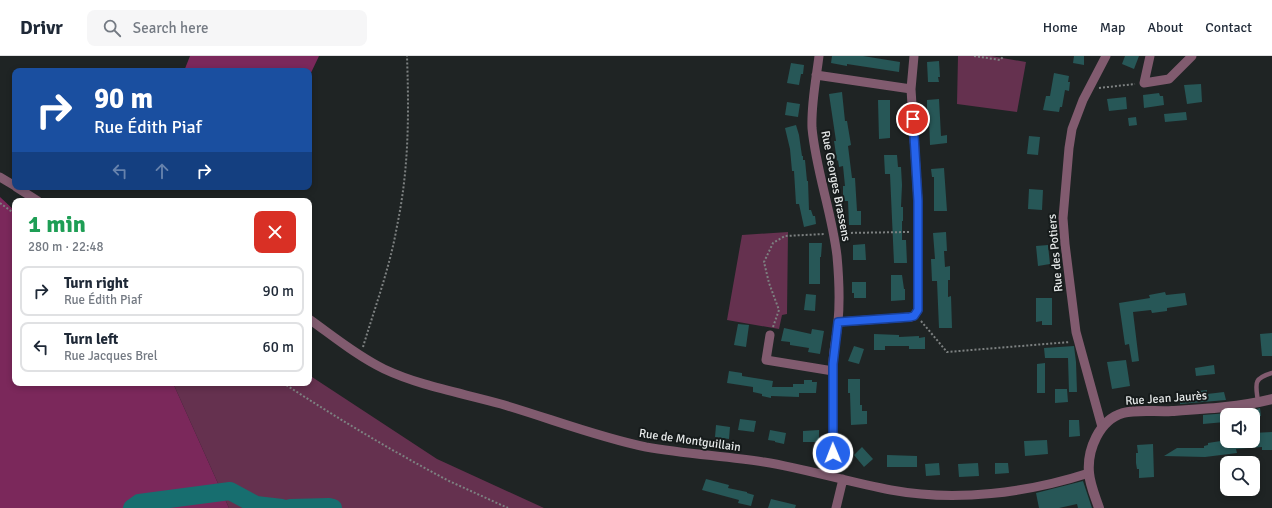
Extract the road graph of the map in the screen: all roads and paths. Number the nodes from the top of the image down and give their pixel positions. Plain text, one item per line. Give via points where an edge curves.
1 (407, 56) edge
2 (819, 56) edge
3 (914, 56) edge
4 (974, 56) edge
5 (1004, 56) edge
6 (1106, 56) edge
7 (1150, 56) edge
8 (1190, 56) edge
9 (816, 75) junction
10 (1144, 83) junction
11 (911, 89) junction
12 (1088, 89) junction
13 (0, 177) edge
14 (12, 185) edge
15 (20, 190) edge
16 (33, 198) edge
17 (0, 203) edge
18 (12, 212) edge
19 (918, 232) junction
20 (834, 233) junction
21 (914, 316) junction
22 (312, 321) edge
23 (838, 322) junction
24 (770, 335) joint
25 (1078, 342) junction
26 (360, 355) junction
27 (833, 371) junction
28 (1272, 374) edge
29 (288, 386) edge
30 (1272, 399) edge
31 (1258, 403) junction
32 (1102, 428) junction
33 (1089, 473) junction
34 (830, 476) junction
35 (843, 479) junction
36 (508, 508) edge
37 (836, 508) edge
38 (1099, 508) edge

1 - 26 path via 408,134 401,205 391,254
2 - 9 street, Rue Georges Brassens
3 - 11 street
4 - 5 path via 1000,60
6 - 12 street, Rue des Potiers
7 - 10 street
8 - 10 street via 1170,80
9 - 11 street
9 - 20 street, Rue Georges Brassens via 813,135
10 - 12 path
11 - 19 street
12 - 25 street, Rue des Potiers via 1072,129 1064,207 1065,244
13 - 14 street
15 - 16 street
17 - 18 path
19 - 20 path
19 - 21 street via 918,306
20 - 23 street, Rue Georges Brassens via 838,272
20 - 24 path via 785,236 773,243 764,262 779,310
21 - 23 street
21 - 25 path via 924,323 946,352
22 - 26 street, Rue de Montguillain
23 - 27 street, Rue Georges Brassens
24 - 27 street via 766,360
25 - 32 street, Rue des Potiers
26 - 34 street, Rue de Montguillain via 383,369 408,379 622,441 658,449 732,457
27 - 34 street, Rue Georges Brassens via 833,453
28 - 31 lane via 1257,380
29 - 36 path via 396,452
30 - 31 street, Rue Jean Jaurès
31 - 32 street, Rue Jean Jaurès via 1126,412
32 - 33 street, Rue Jean Jaurès via 1091,448
33 - 35 street, Rue de Montguillain via 1030,488 950,495 902,492
33 - 38 street, Rue Jean Jaurès
34 - 35 street, Rue de Montguillain
35 - 37 street

